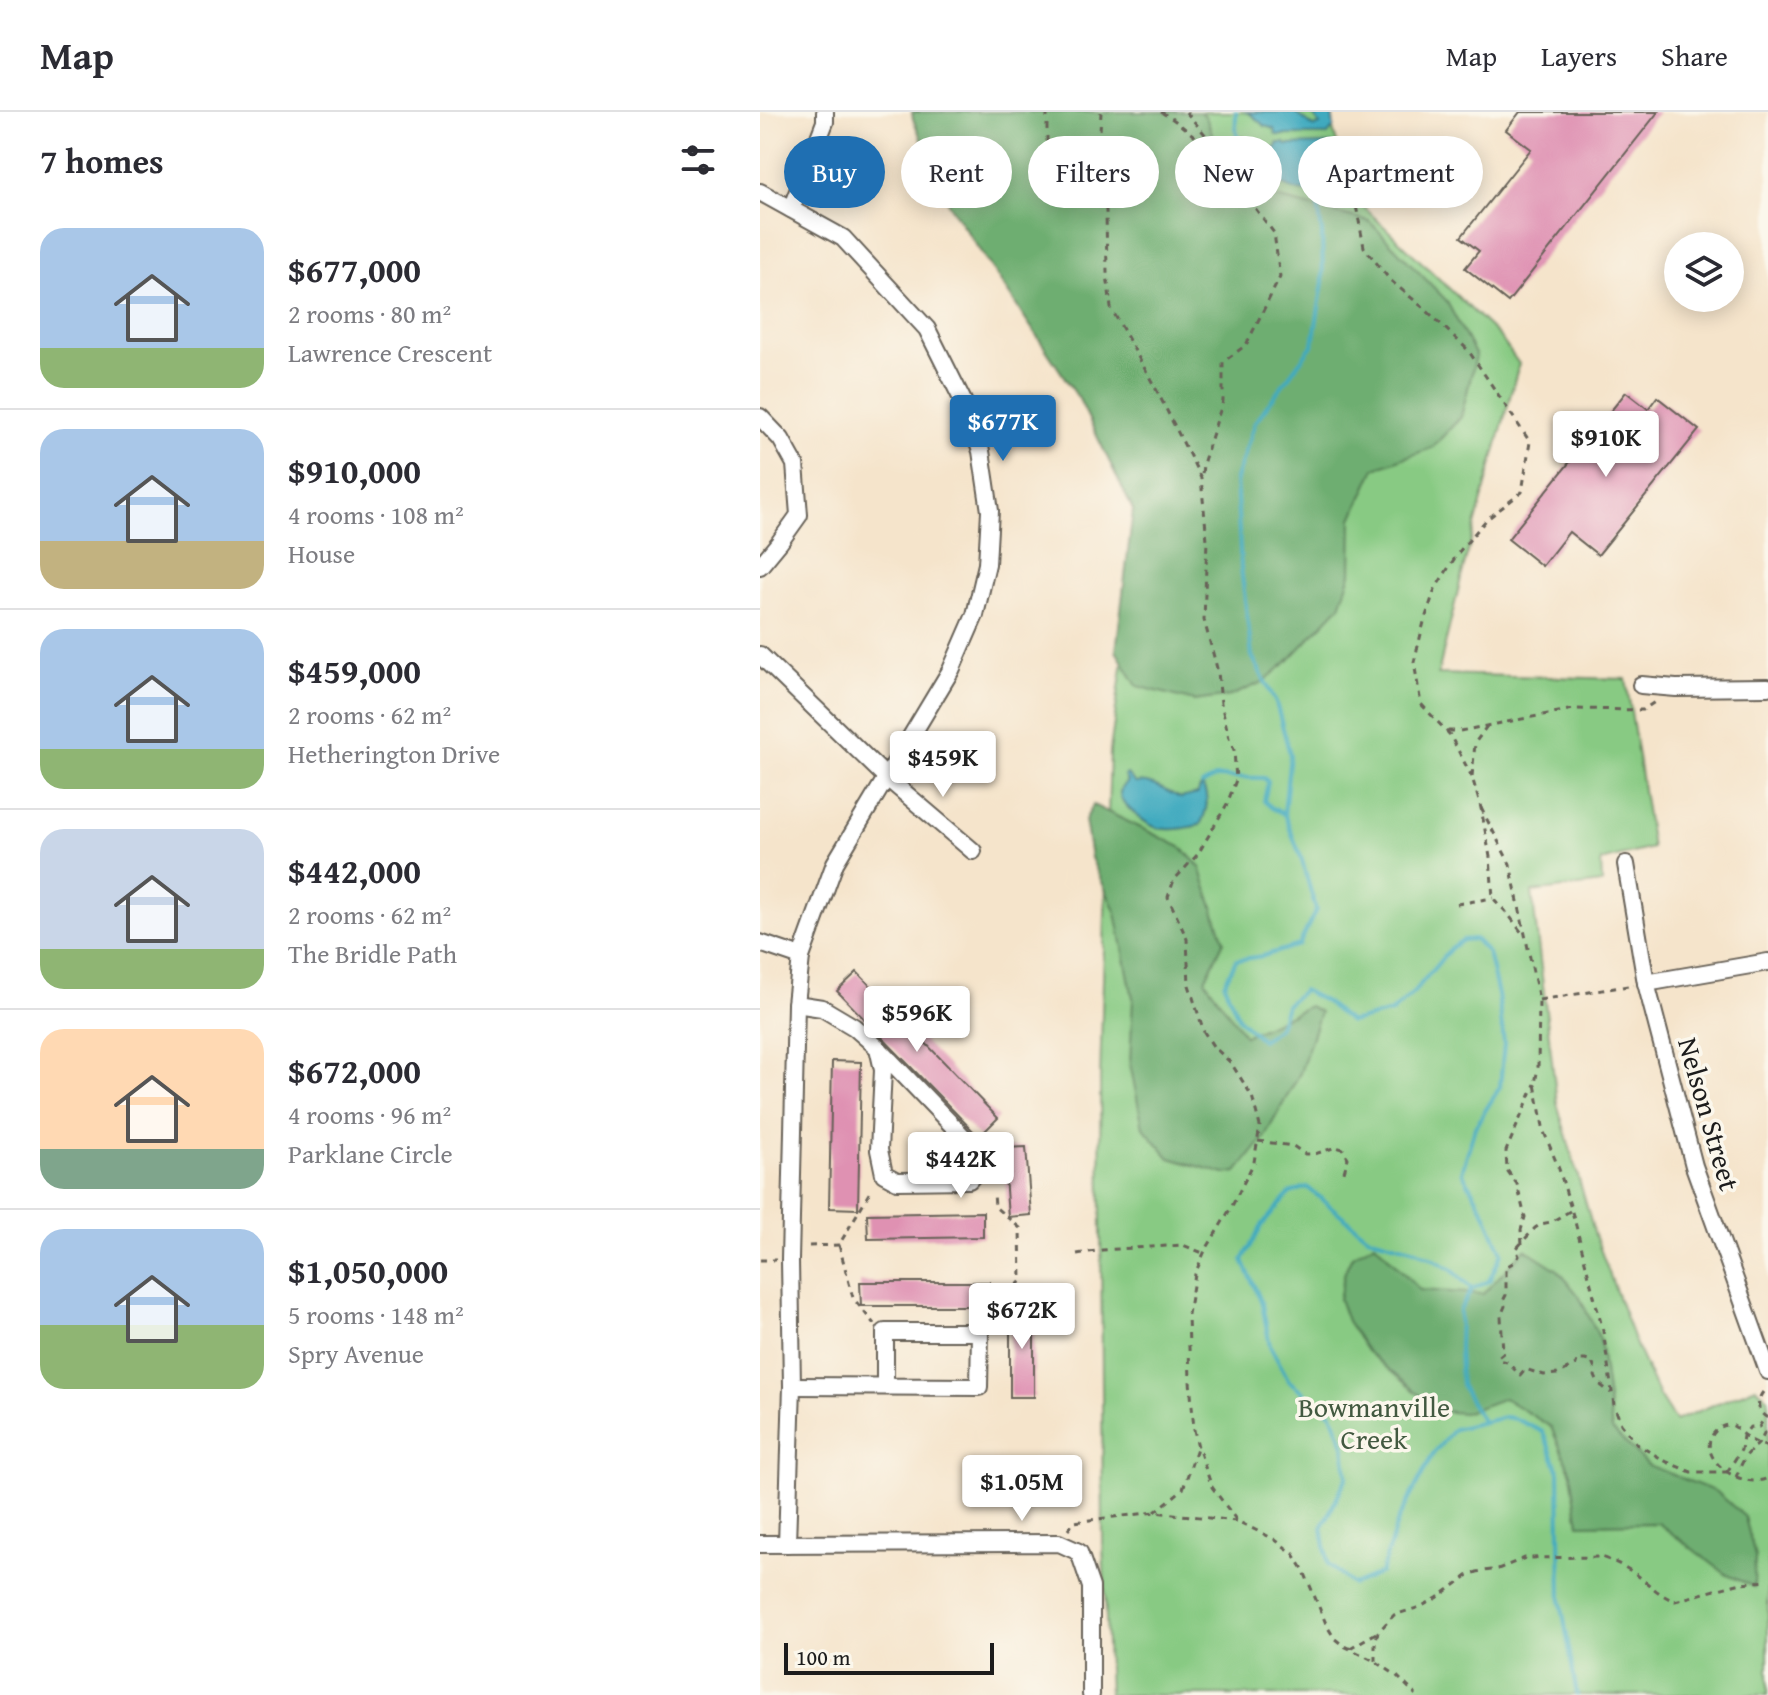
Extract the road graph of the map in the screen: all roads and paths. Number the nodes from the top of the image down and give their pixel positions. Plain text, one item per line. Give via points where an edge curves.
1 (825, 112) edge
2 (1047, 112) edge
3 (1101, 112) edge
4 (1161, 112) edge
5 (1186, 112) edge
6 (1248, 133) dead end
7 (1194, 136) edge
8 (1206, 136) edge
9 (1245, 136) edge
10 (760, 192) edge
11 (1255, 208) edge
12 (1357, 208) edge
13 (791, 209) junction
14 (1106, 211) junction
15 (760, 417) edge
16 (1201, 478) junction
17 (760, 566) edge
18 (760, 655) edge
19 (1641, 685) dead end
20 (1768, 687) edge
21 (1676, 688) junction
22 (1487, 726) junction
23 (1444, 729) junction
24 (1460, 731) junction
25 (1452, 740) junction
26 (886, 777) junction
27 (1472, 777) junction
28 (1481, 808) junction
29 (973, 851) dead end
30 (1626, 864) dead end
31 (1493, 898) junction
32 (1457, 904) dead end
33 (1524, 935) junction
34 (760, 943) edge
35 (801, 957) junction
36 (1768, 962) edge
37 (1646, 983) junction
38 (1539, 1000) junction
39 (796, 1004) junction
40 (878, 1048) junction
41 (1535, 1084) junction
42 (1258, 1141) junction
43 (1346, 1177) dead end
44 (871, 1190) dead end
45 (994, 1193) dead end
46 (1570, 1211) junction
47 (1522, 1244) junction
48 (839, 1245) junction
49 (809, 1246) dead end
50 (1204, 1253) junction
51 (1077, 1254) dead end
52 (874, 1324) dead end
53 (992, 1324) dead end
54 (1768, 1371) edge
55 (792, 1386) junction
56 (885, 1386) junction
57 (1763, 1392) dead end
58 (1612, 1394) junction
59 (1766, 1418) edge
60 (1759, 1427) junction
61 (1743, 1436) junction
62 (1759, 1445) junction
63 (1198, 1447) junction
64 (1768, 1447) edge
65 (1727, 1472) junction
66 (1736, 1477) junction
67 (1768, 1478) edge
68 (1155, 1512) junction
69 (1237, 1521) junction
70 (1059, 1543) junction
71 (760, 1544) edge
72 (787, 1544) junction
73 (1768, 1581) edge
74 (1378, 1632) junction
75 (1349, 1649) junction
76 (1375, 1661) junction
77 (1091, 1695) edge
78 (1416, 1695) edge

1 - 13 street
2 - 14 path via 1050,167 1063,185 1090,191
3 - 14 path
4 - 7 path
5 - 8 path
6 - 9 path
10 - 13 street
11 - 16 path via 1274,233 1280,277 1246,345 1223,362 1223,401
12 - 23 path via 1364,247 1390,280 1468,350 1530,442 1522,492 1486,520 1458,553 1435,589 1424,622 1414,662 1421,704
13 - 26 street via 843,238 927,329 981,451 990,511 987,564 975,615 951,670
14 - 16 path via 1111,308
15 - 17 street via 795,464 799,515
16 - 42 path via 1207,540 1204,620 1236,780 1211,832 1174,880 1168,897 1187,939 1196,1011 1213,1046 1252,1096
18 - 26 street
19 - 21 street
20 - 21 street
21 - 22 path via 1643,710 1574,709
22 - 24 path
22 - 27 path via 1475,743
23 - 24 path
23 - 25 path
24 - 25 path
25 - 27 path
26 - 29 street
26 - 35 street via 835,863
27 - 28 path
28 - 31 path
28 - 33 path via 1510,864
30 - 37 street, Nelson Street
31 - 32 path
31 - 33 path
33 - 38 path
34 - 35 street
35 - 39 street
36 - 37 street
37 - 38 path
37 - 54 street, Nelson Street via 1694,1166
38 - 41 path
39 - 40 street via 822,1008
39 - 55 street
40 - 40 street via 884,1174 897,1181 969,1180 981,1166 974,1148
41 - 46 path via 1544,1132
41 - 47 path via 1506,1151 1507,1170 1517,1184 1525,1217
42 - 43 path via 1293,1146 1305,1154 1343,1149 1348,1158
42 - 50 path via 1254,1162
44 - 48 path
45 - 53 path via 995,1207 1020,1228 1021,1281 992,1310
46 - 47 path via 1535,1228
46 - 58 path via 1603,1331
47 - 58 path via 1516,1261 1506,1267 1503,1353 1498,1357 1520,1375 1525,1369 1557,1374 1577,1360 1592,1362 1598,1383
48 - 49 path
48 - 52 path via 853,1298
50 - 51 path via 1183,1245
50 - 63 path via 1188,1314
55 - 56 street
55 - 72 street
56 - 56 street via 979,1387 980,1332 885,1332
57 - 59 path via 1758,1403
58 - 65 path via 1621,1424 1638,1445 1691,1472
59 - 60 path
60 - 61 path via 1750,1427
60 - 62 path via 1764,1433
61 - 62 path
61 - 65 path
61 - 65 path via 1729,1425 1711,1437 1712,1456
62 - 64 path
62 - 66 path
63 - 68 path via 1183,1489
63 - 69 path via 1212,1487
65 - 66 path
66 - 67 path via 1755,1482
68 - 69 path
68 - 70 path via 1074,1522
69 - 75 path via 1294,1554 1327,1626
70 - 72 street
70 - 77 street via 1079,1552 1091,1587
71 - 72 street
73 - 74 path via 1675,1601 1601,1557 1525,1558 1467,1576 1437,1598 1394,1615
74 - 75 path
74 - 76 path
75 - 76 path
76 - 78 path

